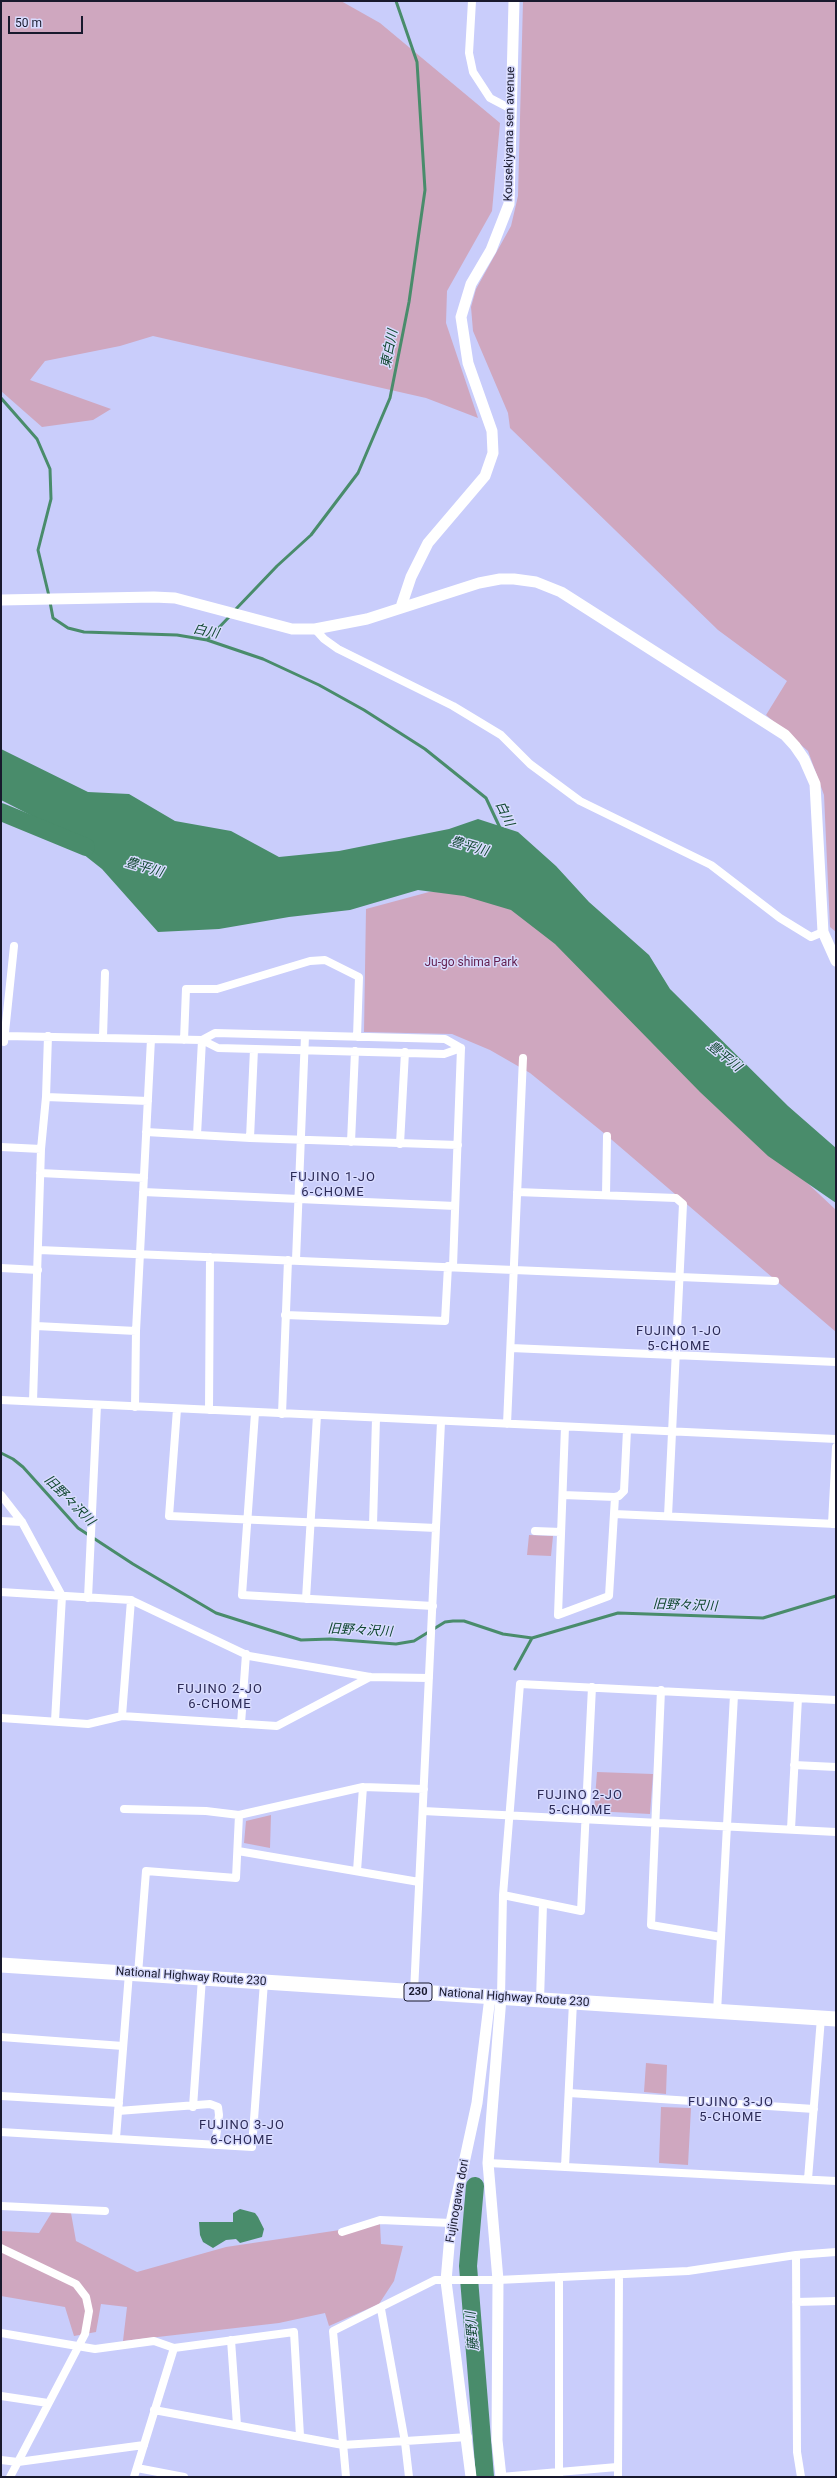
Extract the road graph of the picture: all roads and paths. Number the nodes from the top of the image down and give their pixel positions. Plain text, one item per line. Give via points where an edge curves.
1 (472, 1) edge
2 (514, 1) edge
3 (511, 109) junction
4 (1, 600) edge
5 (401, 607) junction
6 (315, 630) junction
7 (823, 932) junction
8 (14, 946) dead end
9 (836, 961) edge
10 (106, 973) dead end
11 (4, 1005) edge
12 (48, 1036) junction
13 (305, 1036) junction
14 (103, 1037) junction
15 (357, 1037) junction
16 (3, 1039) edge
17 (151, 1039) junction
18 (184, 1040) junction
19 (202, 1040) junction
20 (461, 1048) junction
21 (254, 1049) junction
22 (305, 1050) junction
23 (355, 1051) junction
24 (405, 1052) junction
25 (523, 1058) dead end
26 (46, 1097) junction
27 (148, 1101) junction
28 (146, 1132) junction
29 (198, 1135) junction
30 (607, 1136) dead end
31 (250, 1138) junction
32 (300, 1140) junction
33 (351, 1142) junction
34 (400, 1144) junction
35 (458, 1145) junction
36 (1, 1147) edge
37 (41, 1149) junction
38 (40, 1173) junction
39 (144, 1178) junction
40 (143, 1192) junction
41 (517, 1192) junction
42 (606, 1195) junction
43 (298, 1200) junction
44 (456, 1206) junction
45 (39, 1250) junction
46 (140, 1254) junction
47 (210, 1257) junction
48 (292, 1260) junction
49 (450, 1266) junction
50 (1, 1268) edge
51 (514, 1269) junction
52 (38, 1270) junction
53 (679, 1277) junction
54 (775, 1281) dead end
55 (285, 1315) junction
56 (36, 1326) junction
57 (136, 1331) junction
58 (511, 1348) junction
59 (676, 1355) junction
60 (836, 1362) edge
61 (1, 1400) edge
62 (33, 1401) junction
63 (97, 1405) junction
64 (135, 1407) junction
65 (177, 1409) junction
66 (209, 1410) junction
67 (255, 1413) junction
68 (282, 1414) junction
69 (317, 1415) junction
70 (376, 1418) junction
71 (441, 1422) junction
72 (507, 1424) junction
73 (565, 1427) junction
74 (627, 1430) junction
75 (672, 1431) junction
76 (836, 1439) edge
77 (836, 1447) edge
78 (1, 1495) edge
79 (563, 1495) junction
80 (615, 1497) junction
81 (614, 1514) junction
82 (668, 1516) junction
83 (247, 1520) junction
84 (1, 1521) edge
85 (22, 1522) junction
86 (311, 1522) junction
87 (834, 1524) edge
88 (372, 1525) junction
89 (436, 1528) junction
90 (535, 1532) dead end
91 (561, 1532) junction
92 (1, 1592) edge
93 (62, 1596) junction
94 (88, 1598) junction
95 (306, 1599) junction
96 (131, 1600) junction
97 (433, 1606) junction
98 (246, 1654) junction
99 (370, 1677) junction
100 (430, 1678) junction
101 (592, 1687) junction
102 (661, 1690) junction
103 (734, 1695) junction
104 (798, 1698) junction
105 (836, 1700) edge
106 (122, 1716) junction
107 (1, 1718) edge
108 (55, 1722) junction
109 (241, 1724) junction
110 (794, 1765) junction
111 (836, 1768) edge
112 (363, 1787) junction
113 (424, 1789) junction
114 (124, 1809) dead end
115 (423, 1811) junction
116 (239, 1815) junction
117 (510, 1815) junction
118 (586, 1819) junction
119 (655, 1823) junction
120 (729, 1826) junction
121 (791, 1829) junction
122 (836, 1832) edge
123 (238, 1851) junction
124 (357, 1871) junction
125 (419, 1882) junction
126 (503, 1895) junction
127 (543, 1904) junction
128 (721, 1938) junction
129 (1, 1965) edge
130 (133, 1974) junction
131 (202, 1978) junction
132 (264, 1982) junction
133 (414, 1992) junction
134 (495, 1997) junction
135 (540, 2000) junction
136 (573, 2002) junction
137 (717, 2012) junction
138 (821, 2018) junction
139 (836, 2019) edge
140 (1, 2037) edge
141 (124, 2046) junction
142 (569, 2093) junction
143 (1, 2096) edge
144 (119, 2107) junction
145 (193, 2107) junction
146 (814, 2109) junction
147 (1, 2132) edge
148 (116, 2138) junction
149 (215, 2145) junction
150 (488, 2163) junction
151 (566, 2167) junction
152 (808, 2179) junction
153 (836, 2181) edge
154 (1, 2206) edge
155 (106, 2211) dead end
156 (451, 2223) junction
157 (342, 2232) dead end
158 (1, 2248) edge
159 (836, 2252) edge
160 (796, 2255) junction
161 (619, 2275) junction
162 (559, 2277) junction
163 (493, 2280) junction
164 (449, 2281) junction
165 (836, 2300) edge
166 (796, 2302) junction
167 (381, 2309) junction
168 (1, 2333) edge
169 (231, 2340) junction
170 (79, 2345) junction
171 (174, 2348) junction
172 (1, 2396) edge
173 (48, 2403) junction
174 (154, 2410) junction
175 (237, 2425) junction
176 (300, 2436) junction
177 (468, 2437) junction
178 (405, 2442) junction
179 (144, 2445) junction
180 (343, 2445) junction
181 (1, 2460) edge
182 (18, 2462) junction
183 (617, 2466) junction
184 (137, 2468) junction
185 (558, 2474) edge
186 (10, 2477) edge
187 (134, 2477) edge
188 (184, 2477) edge
189 (346, 2477) edge
190 (409, 2477) edge
191 (471, 2477) edge
192 (501, 2477) edge
193 (618, 2477) edge
194 (801, 2477) edge

1 - 3 street via 469,53 473,72 490,98
2 - 3 street, Kousekiyama sen avenue
3 - 5 street, Kousekiyama sen avenue via 509,204 491,250 471,284 461,317 468,363 492,431 493,453 485,476 428,543 411,577
4 - 6 street via 175,598 292,629
5 - 6 street via 367,620
5 - 7 street via 479,583 514,579 536,582 561,592 785,735 804,759 815,784
6 - 7 street via 338,649 453,706 501,734 530,764 580,801 711,865 780,918 811,937
7 - 9 street
8 - 11 street
10 - 14 street
11 - 16 street
12 - 14 street
12 - 16 street
12 - 26 street
13 - 15 street
13 - 19 street via 214,1033
13 - 22 street
14 - 17 street
15 - 18 street via 359,977 325,960 310,961 217,989 186,989
15 - 20 street via 445,1039
17 - 18 street
17 - 27 street
18 - 19 street
19 - 21 street via 218,1048
19 - 29 street
20 - 24 street via 444,1054
20 - 35 street
21 - 22 street
21 - 31 street
22 - 23 street
22 - 32 street
23 - 24 street
23 - 33 street
24 - 34 street
25 - 41 street
26 - 27 street
26 - 37 street
27 - 28 street
28 - 29 street
28 - 39 street
29 - 31 street
30 - 42 street
31 - 32 street
32 - 33 street
32 - 43 street
33 - 34 street
34 - 35 street
35 - 44 street
36 - 37 street
37 - 38 street
38 - 39 street
38 - 45 street
39 - 40 street
40 - 43 street
40 - 46 street
41 - 42 street
41 - 51 street
42 - 53 street via 676,1198 683,1204
43 - 44 street
43 - 48 street
44 - 49 street
45 - 46 street
45 - 52 street
46 - 47 street
46 - 57 street
47 - 48 street
47 - 66 street
48 - 49 street
48 - 55 street
49 - 51 street
49 - 55 street via 445,1321
50 - 52 street
51 - 53 street
51 - 58 street
52 - 56 street
53 - 54 street
53 - 59 street
55 - 68 street
56 - 57 street
56 - 62 street
57 - 64 street
58 - 59 street
58 - 72 street
59 - 60 street
59 - 75 street
61 - 62 street
62 - 63 street
63 - 64 street
63 - 94 street
64 - 65 street
65 - 66 street
65 - 83 street via 169,1516
66 - 67 street
67 - 68 street
67 - 83 street
68 - 69 street
69 - 70 street
69 - 86 street
70 - 71 street
70 - 88 street
71 - 72 street
71 - 89 street
72 - 73 street
73 - 74 street
73 - 79 street
74 - 75 street
74 - 80 street via 624,1492
75 - 76 street
75 - 82 street
77 - 87 street
78 - 85 street
79 - 80 street
79 - 91 street
80 - 81 street
81 - 82 street
81 - 91 street via 609,1596 558,1615
82 - 87 street
83 - 86 street
83 - 95 street via 242,1595
84 - 85 street
85 - 93 street
86 - 88 street
86 - 95 street
88 - 89 street
89 - 97 street
90 - 91 street
92 - 93 street
93 - 94 street
93 - 108 street
94 - 96 street
95 - 97 street
96 - 98 street
96 - 106 street
97 - 100 street
98 - 99 street
98 - 109 street
99 - 100 street
99 - 109 street via 277,1726
100 - 113 street
101 - 102 street
101 - 117 street via 520,1684
101 - 118 street
102 - 103 street
102 - 119 street
103 - 104 street
103 - 120 street
104 - 105 street
104 - 110 street
106 - 108 street via 88,1724
106 - 109 street
107 - 108 street
110 - 111 street
110 - 121 street
112 - 113 street
112 - 116 street
112 - 124 street
113 - 115 street
114 - 116 street via 206,1811
115 - 117 street
115 - 125 street
116 - 123 street
117 - 118 street
117 - 126 street
118 - 119 street
118 - 127 street via 581,1911
119 - 120 street
119 - 128 street via 651,1925
120 - 121 street
120 - 128 street
121 - 122 street
123 - 124 street
123 - 130 street via 236,1878 146,1871
124 - 125 street
125 - 133 street
126 - 127 street
126 - 134 street
127 - 135 street
128 - 137 street
129 - 130 highway, National Highway Route 230 / 230
130 - 131 highway, National Highway Route 230 / 230
130 - 141 street
131 - 132 highway, National Highway Route 230 / 230
131 - 145 street
132 - 133 highway, National Highway Route 230 / 230
132 - 149 street via 252,2147
133 - 134 highway, National Highway Route 230 / 230
134 - 135 highway, National Highway Route 230 / 230
134 - 150 street, Fujinogawa dori
134 - 156 street, Fujinogawa dori via 477,2103
135 - 136 highway, National Highway Route 230 / 230
136 - 137 highway, National Highway Route 230 / 230
136 - 142 street
137 - 138 highway, National Highway Route 230 / 230
138 - 139 highway, National Highway Route 230 / 230
138 - 146 street
140 - 141 street
141 - 144 street
142 - 146 street
142 - 151 street
143 - 144 street
144 - 145 street
144 - 148 street
145 - 149 street via 210,2104 218,2107
146 - 152 street
147 - 148 street
148 - 149 street
150 - 151 street
150 - 163 street, Fujinogawa dori
151 - 152 street
152 - 153 street
154 - 155 street
156 - 157 street via 380,2220
156 - 164 street, Fujinogawa dori
158 - 170 street via 76,2284 86,2297 89,2311 85,2334
159 - 160 street
160 - 161 street via 688,2271
160 - 166 street
161 - 162 street
161 - 183 street
162 - 163 street
162 - 185 street
163 - 164 street
163 - 192 street, Fujinogawa dori via 497,2440
164 - 167 street via 435,2280
164 - 177 street, Fujinogawa dori
165 - 166 street
166 - 194 street via 797,2452
167 - 178 street
167 - 180 street via 334,2331
168 - 170 street
169 - 171 street
169 - 175 street
169 - 176 street via 294,2332
170 - 171 street via 95,2349 154,2341
170 - 173 street
171 - 174 street
172 - 173 street
173 - 182 street
174 - 175 street
174 - 179 street
175 - 176 street
176 - 180 street
177 - 178 street
177 - 191 street, Fujinogawa dori
178 - 180 street
178 - 190 street
179 - 182 street
179 - 184 street
180 - 189 street
181 - 182 street
182 - 186 street
183 - 185 street
183 - 193 street
184 - 187 street
184 - 188 street
185 - 192 street

